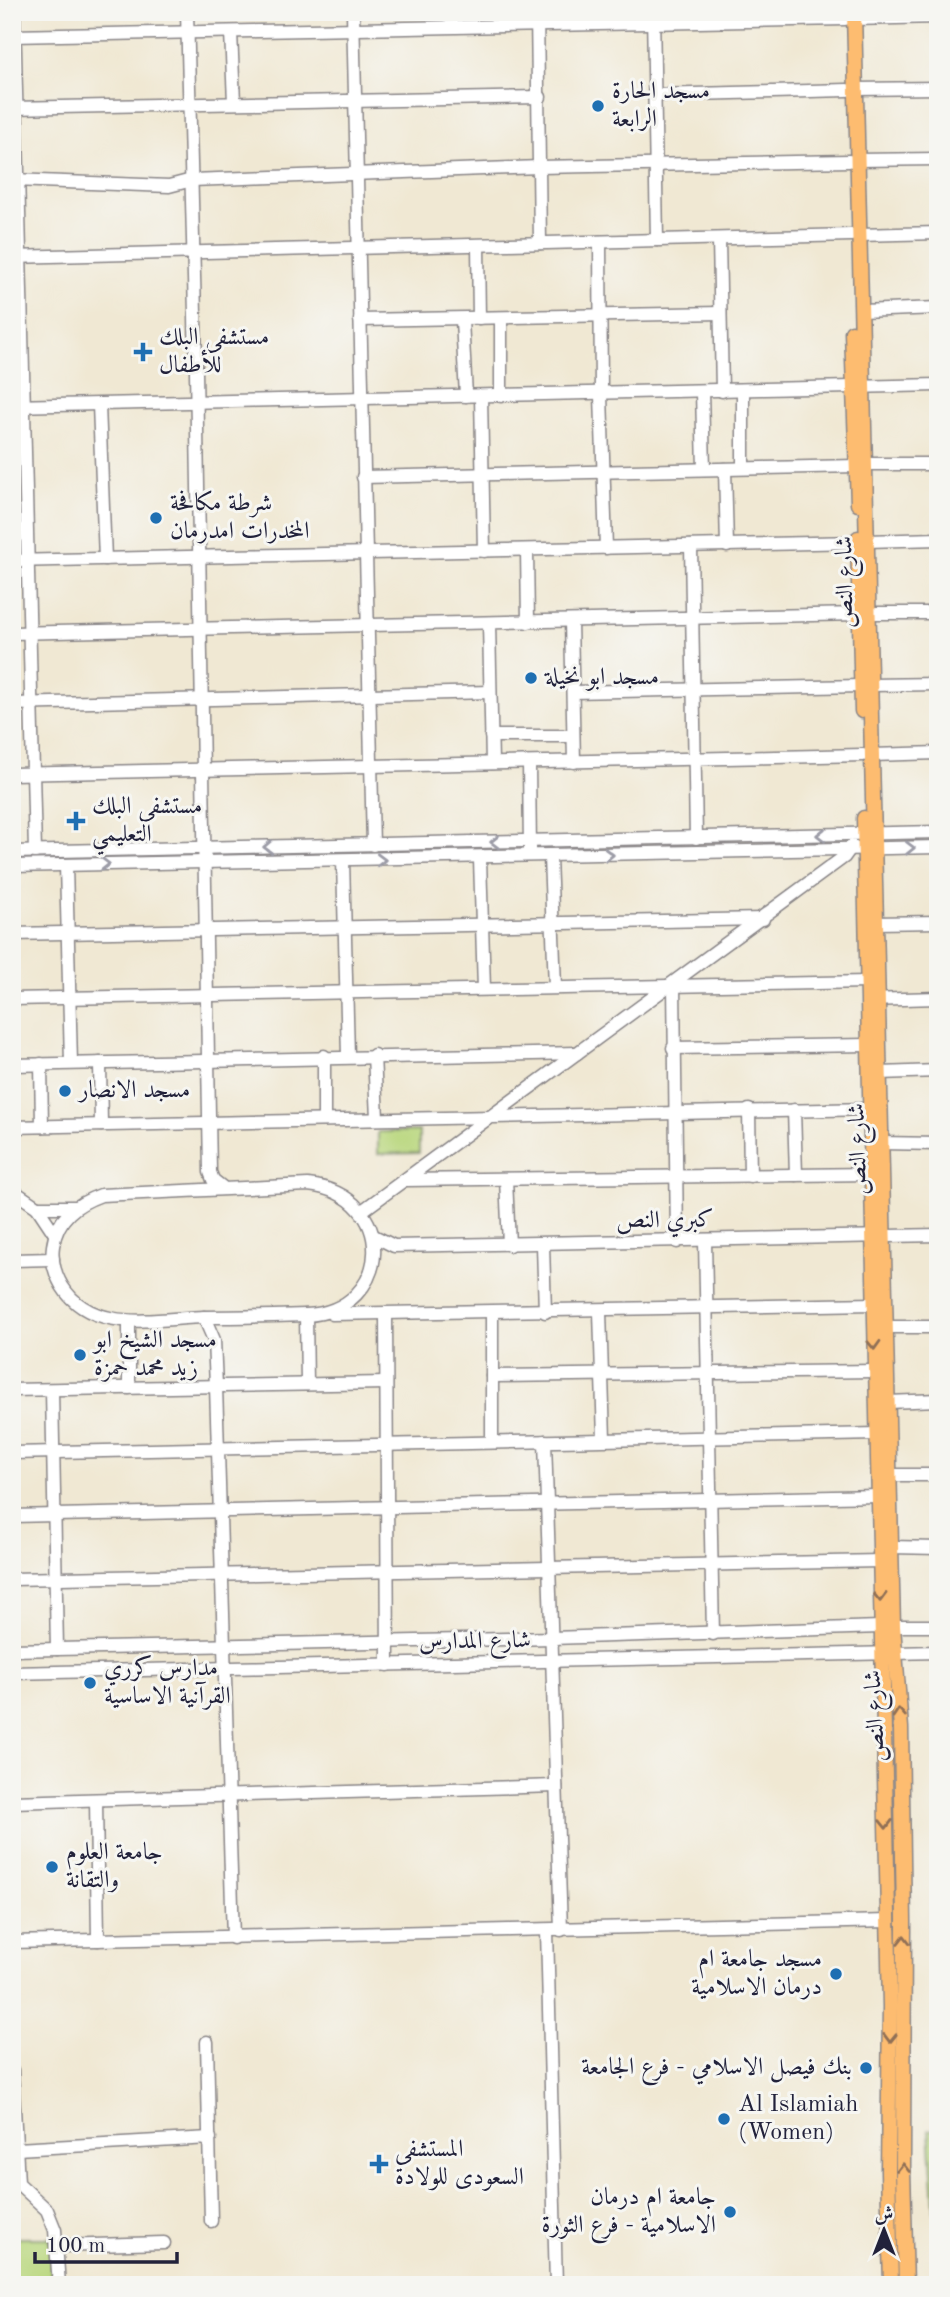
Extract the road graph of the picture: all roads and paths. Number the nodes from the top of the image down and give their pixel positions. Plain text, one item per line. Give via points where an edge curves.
1 (14, 12) edge
2 (187, 12) edge
3 (353, 12) edge
4 (537, 12) edge
5 (850, 16) edge
6 (938, 17) edge
7 (653, 18) edge
8 (537, 27) junction
9 (352, 30) junction
10 (187, 32) junction
11 (232, 32) junction
12 (14, 36) edge
13 (938, 88) edge
14 (852, 89) junction
15 (654, 95) junction
16 (540, 97) junction
17 (356, 101) junction
18 (234, 102) junction
19 (189, 103) junction
20 (14, 108) edge
21 (938, 159) edge
22 (853, 161) junction
23 (656, 166) junction
24 (539, 167) junction
25 (357, 173) junction
26 (15, 180) edge
27 (192, 180) junction
28 (938, 233) edge
29 (854, 235) junction
30 (719, 239) junction
31 (657, 240) junction
32 (600, 242) junction
33 (540, 243) junction
34 (478, 246) junction
35 (358, 248) junction
36 (192, 250) junction
37 (17, 256) edge
38 (938, 308) edge
39 (860, 311) junction
40 (720, 313) junction
41 (601, 315) junction
42 (479, 318) junction
43 (501, 318) junction
44 (360, 320) junction
45 (462, 320) junction
46 (938, 386) edge
47 (859, 387) junction
48 (743, 390) junction
49 (722, 391) junction
50 (702, 392) junction
51 (601, 395) junction
52 (466, 396) junction
53 (481, 396) junction
54 (501, 396) junction
55 (363, 401) junction
56 (195, 404) junction
57 (99, 405) junction
58 (18, 406) edge
59 (938, 464) edge
60 (861, 465) junction
61 (743, 467) junction
62 (704, 469) junction
63 (725, 469) junction
64 (602, 471) junction
65 (483, 475) junction
66 (363, 477) junction
67 (938, 539) edge
68 (863, 541) junction
69 (691, 546) junction
70 (727, 546) junction
71 (606, 548) junction
72 (527, 550) junction
73 (484, 551) junction
74 (365, 553) junction
75 (198, 557) junction
76 (105, 559) junction
77 (12, 561) edge
78 (28, 561) junction
79 (938, 613) edge
80 (865, 614) junction
81 (692, 619) junction
82 (571, 621) junction
83 (528, 622) junction
84 (489, 623) junction
85 (367, 625) junction
86 (200, 629) junction
87 (12, 633) edge
88 (29, 633) junction
89 (938, 684) edge
90 (866, 686) junction
91 (693, 689) junction
92 (490, 692) junction
93 (573, 692) junction
94 (368, 695) junction
95 (201, 699) junction
96 (12, 704) edge
97 (31, 704) junction
98 (491, 736) junction
99 (573, 736) junction
100 (938, 753) edge
101 (867, 755) junction
102 (695, 760) junction
103 (574, 762) junction
104 (492, 763) junction
105 (529, 763) junction
106 (370, 768) junction
107 (202, 771) junction
108 (12, 774) edge
109 (33, 774) junction
110 (938, 832) edge
111 (696, 838) junction
112 (530, 842) junction
113 (864, 842) junction
114 (373, 845) junction
115 (938, 848) edge
116 (204, 849) junction
117 (12, 852) edge
118 (35, 852) junction
119 (550, 857) junction
120 (530, 858) junction
121 (480, 859) junction
122 (343, 860) junction
123 (204, 863) junction
124 (66, 864) junction
125 (12, 866) edge
126 (763, 919) junction
127 (553, 922) junction
128 (938, 922) edge
129 (482, 923) junction
130 (875, 923) junction
131 (345, 927) junction
132 (206, 930) junction
133 (67, 933) junction
134 (12, 934) edge
135 (867, 982) junction
136 (673, 984) junction
137 (555, 987) junction
138 (484, 989) junction
139 (346, 992) junction
140 (207, 995) junction
141 (69, 998) junction
142 (938, 998) edge
143 (12, 999) edge
144 (872, 1000) junction
145 (867, 1045) junction
146 (673, 1048) junction
147 (578, 1052) junction
148 (348, 1055) junction
149 (374, 1055) junction
150 (324, 1056) junction
151 (208, 1059) junction
152 (71, 1063) junction
153 (100, 1063) junction
154 (41, 1064) junction
155 (12, 1065) edge
156 (938, 1071) edge
157 (880, 1073) junction
158 (749, 1110) junction
159 (794, 1110) junction
160 (870, 1110) junction
161 (674, 1111) junction
162 (494, 1115) junction
163 (377, 1118) junction
164 (324, 1120) junction
165 (209, 1123) junction
166 (101, 1125) junction
167 (12, 1126) edge
168 (42, 1126) junction
169 (881, 1143) junction
170 (938, 1144) edge
171 (210, 1163) junction
172 (871, 1174) junction
173 (796, 1175) junction
174 (750, 1176) junction
175 (676, 1177) junction
176 (506, 1179) junction
177 (406, 1180) junction
178 (222, 1187) junction
179 (195, 1189) junction
180 (12, 1190) edge
181 (75, 1207) junction
182 (37, 1208) junction
183 (362, 1211) junction
184 (55, 1234) junction
185 (938, 1235) edge
186 (374, 1236) junction
187 (878, 1237) junction
188 (705, 1241) junction
189 (677, 1242) junction
190 (509, 1245) junction
191 (543, 1245) junction
192 (394, 1247) junction
193 (53, 1259) junction
194 (374, 1259) junction
195 (12, 1260) edge
196 (874, 1304) junction
197 (707, 1309) junction
198 (545, 1312) junction
199 (600, 1312) junction
200 (492, 1313) junction
201 (386, 1314) junction
202 (312, 1315) junction
203 (204, 1317) junction
204 (225, 1317) junction
205 (129, 1321) junction
206 (887, 1327) junction
207 (938, 1327) edge
208 (214, 1340) junction
209 (876, 1371) junction
210 (709, 1373) junction
211 (601, 1375) junction
212 (492, 1377) junction
213 (386, 1383) junction
214 (307, 1384) junction
215 (216, 1386) junction
216 (129, 1388) junction
217 (12, 1390) edge
218 (52, 1390) junction
219 (938, 1401) edge
220 (888, 1402) junction
221 (877, 1434) junction
222 (709, 1437) junction
223 (604, 1439) junction
224 (545, 1441) junction
225 (492, 1442) junction
226 (387, 1445) junction
227 (219, 1448) junction
228 (52, 1452) junction
229 (12, 1453) edge
230 (890, 1475) junction
231 (938, 1475) edge
232 (878, 1496) junction
233 (710, 1500) junction
234 (547, 1502) junction
235 (387, 1507) junction
236 (221, 1513) junction
237 (53, 1515) junction
238 (12, 1517) edge
239 (891, 1547) junction
240 (938, 1548) edge
241 (880, 1561) junction
242 (712, 1563) junction
243 (549, 1568) junction
244 (387, 1571) junction
245 (223, 1574) junction
246 (54, 1578) junction
247 (12, 1579) edge
248 (887, 1626) junction
249 (938, 1626) edge
250 (713, 1634) junction
251 (552, 1638) junction
252 (387, 1641) junction
253 (225, 1645) junction
254 (57, 1649) junction
255 (12, 1650) edge
256 (938, 1652) edge
257 (888, 1653) junction
258 (552, 1661) junction
259 (388, 1665) junction
260 (225, 1668) junction
261 (12, 1672) edge
262 (556, 1786) junction
263 (228, 1796) junction
264 (96, 1800) junction
265 (12, 1802) edge
266 (888, 1921) junction
267 (547, 1930) junction
268 (561, 1930) junction
269 (233, 1938) junction
270 (98, 1940) junction
271 (12, 1942) edge
272 (207, 2042) dead end
273 (12, 2070) edge
274 (210, 2138) junction
275 (17, 2149) junction
276 (211, 2221) dead end
277 (164, 2244) dead end
278 (58, 2246) junction
279 (59, 2285) edge
280 (556, 2285) edge
281 (891, 2285) edge
282 (906, 2285) edge

1 - 12 street
2 - 10 street
3 - 9 street
4 - 8 street
5 - 6 street
5 - 7 street
5 - 14 main road, شارع النص
7 - 8 street
7 - 15 street
8 - 9 street
8 - 16 street
9 - 11 street
9 - 17 street
10 - 11 street
10 - 12 street
10 - 19 street
11 - 18 street
12 - 20 street
13 - 14 street
14 - 15 street
14 - 22 main road, شارع النص
15 - 23 street
16 - 17 street
16 - 24 street
17 - 18 street
17 - 25 street
18 - 19 street
19 - 20 street
19 - 27 street
20 - 26 street
21 - 22 street
22 - 23 street
22 - 29 main road, شارع النص
23 - 24 street
23 - 31 street
24 - 25 street
24 - 33 street
25 - 27 street
25 - 35 street
26 - 27 street via 169,186
26 - 37 street
27 - 36 street
28 - 29 street
29 - 30 street
29 - 39 main road, شارع النص
29 - 47 main road, شارع النص
30 - 31 street
30 - 40 street
31 - 32 street
32 - 33 street
32 - 41 street
33 - 34 street
34 - 35 street
34 - 42 street
35 - 36 street
35 - 44 street
36 - 37 street
36 - 56 street
37 - 58 street
38 - 39 street
39 - 47 main road, شارع النص
40 - 41 street
40 - 49 street
41 - 43 street
41 - 51 street
42 - 43 street
42 - 45 street
43 - 54 street
44 - 45 street
44 - 55 street
45 - 52 street
46 - 47 street
47 - 48 street
47 - 60 main road, شارع النص
48 - 49 street
48 - 61 street
49 - 50 street
50 - 51 street
50 - 62 street
51 - 54 street
51 - 64 street
52 - 53 street
52 - 55 street
53 - 54 street
53 - 65 street
55 - 56 street
55 - 66 street
56 - 57 street
56 - 75 street
57 - 58 street
57 - 76 street
58 - 78 street
59 - 60 street
60 - 61 street
60 - 68 main road, شارع النص
61 - 63 street
62 - 63 street
62 - 64 street
63 - 70 street
64 - 65 street
64 - 71 street
65 - 66 street
65 - 73 street
66 - 74 street
67 - 68 street
68 - 70 street
68 - 80 main road, شارع النص
69 - 70 street
69 - 71 street
69 - 81 street
71 - 72 street
72 - 73 street
72 - 83 street
73 - 74 street
74 - 75 street
74 - 85 street
75 - 76 street
75 - 86 street
76 - 78 street
77 - 78 street
78 - 88 street
79 - 80 street
80 - 81 street
80 - 90 main road, شارع النص
81 - 82 street
81 - 91 street
82 - 83 street
82 - 93 street
83 - 84 street
84 - 85 street
84 - 92 street
85 - 86 street
85 - 94 street
86 - 88 street
86 - 95 street
87 - 88 street
88 - 97 street
89 - 90 street
90 - 91 street
90 - 101 main road, شارع النص
91 - 93 street
91 - 102 street
92 - 94 street
92 - 98 street
93 - 99 street
94 - 95 street
94 - 106 street
95 - 97 street
95 - 107 street
96 - 97 street
97 - 109 street
98 - 99 street
98 - 104 street
99 - 103 street
100 - 101 street
101 - 102 street
101 - 113 main road, شارع النص
102 - 103 street
102 - 111 street
103 - 105 street
104 - 105 street
104 - 106 street
105 - 112 street
106 - 107 street
106 - 114 street
107 - 109 street
107 - 116 street
108 - 109 street
109 - 118 street
110 - 113 street
111 - 112 street
113 -> 111 street
112 -> 114 street
112 - 120 street
113 -> 115 street
119 -> 113 street
113 - 126 street
113 - 130 main road, شارع النص
113 - 135 main road, شارع النص
114 -> 116 street
116 - 118 street
116 - 123 street
117 - 118 street
119 - 120 street
119 - 127 street
120 - 121 street
122 -> 121 street
121 - 129 street
122 - 123 street
122 - 131 street
124 -> 123 street
123 - 132 street
124 - 125 street
124 - 133 street
126 - 127 street
126 - 136 street
127 - 129 street
127 - 137 street
128 - 130 street
129 - 131 street
129 - 138 street
130 - 144 main road, شارع النص
131 - 132 street
131 - 139 street
132 - 133 street
132 - 140 street
133 - 134 street
133 - 141 street
135 - 136 street
135 - 144 main road, شارع النص
136 - 137 street
136 - 146 street
136 - 147 street
137 - 138 street
138 - 139 street
139 - 140 street
139 - 148 street
140 - 141 street
140 - 151 street
141 - 143 street
141 - 152 street
142 - 144 street
144 - 145 main road, شارع النص
144 - 157 main road, شارع النص
145 - 146 street
145 - 160 main road, شارع النص
146 - 161 street
147 - 149 street
147 - 162 street
148 - 149 street
148 - 150 street
149 - 163 street
150 - 151 street
150 - 164 street
151 - 153 street
151 - 165 street
152 - 153 street
152 - 154 street
153 - 166 street
154 - 155 street
154 - 168 street
156 - 157 street
157 - 169 main road, شارع النص
158 - 159 street
158 - 161 street
158 - 174 street
159 - 160 street
159 - 173 street
160 - 172 main road, شارع النص
161 - 162 street
161 - 175 street
162 - 163 street
162 - 177 street
163 - 164 street
164 - 165 street
165 - 166 street
165 - 171 street
166 - 168 street
167 - 168 street
169 - 170 street
169 - 187 main road, شارع النص
171 - 178 street via 213,1180
171 - 179 street
172 - 173 street
172 - 187 main road, شارع النص
173 - 174 street
174 - 175 street
175 - 176 street
175 - 189 street
176 - 177 street
176 - 190 street
177 - 183 street
178 - 179 street
178 - 183 street via 322,1187 348,1198
179 - 181 street via 112,1193
180 - 182 street
181 - 182 street
181 - 184 street
182 - 184 street
183 - 186 street
184 - 193 street
185 - 187 street, كبري النص
186 - 192 street
186 - 194 street
187 - 188 street, كبري النص
187 - 196 main road, شارع النص
187 - 206 main road, شارع النص
188 - 189 street, كبري النص
188 - 197 street
189 - 191 street, كبري النص
190 - 191 street, كبري النص
190 - 192 street, كبري النص
191 - 198 street
192 - 194 street
193 - 195 street
193 - 205 street via 60,1283 78,1304 102,1317
194 - 202 street via 351,1301
196 - 197 street
196 -> 209 main road, شارع النص
197 - 199 street
197 - 210 street
198 - 199 street
198 - 200 street
199 - 211 street
200 - 201 street
200 - 212 street
201 - 202 street
201 - 213 street
202 - 204 street
202 - 214 street
203 - 204 street
203 - 205 street
203 - 208 street
204 - 208 street
205 - 216 street
206 - 207 street
206 - 220 main road, شارع النص
208 - 215 street
209 - 210 street
209 - 221 main road, شارع النص
210 - 211 street
210 - 222 street
211 - 212 street
211 - 223 street
212 - 225 street
213 - 214 street
213 - 226 street
214 - 215 street
215 - 216 street
215 - 227 street
216 - 218 street
217 - 218 street
218 - 228 street
219 - 220 street
220 - 230 main road, شارع النص
221 - 222 street
221 - 232 main road, شارع النص
222 - 223 street
222 - 233 street
223 - 224 street
224 - 225 street
224 - 234 street
225 - 226 street
226 - 227 street
226 - 235 street
227 - 228 street
227 - 236 street
228 - 229 street
228 - 237 street
230 - 231 street
230 - 239 main road, شارع النص
232 - 233 street
232 - 241 main road, شارع النص
233 - 234 street
233 - 242 street
234 - 235 street
234 - 243 street
235 - 236 street
235 - 244 street
236 - 237 street
236 - 245 street
237 - 238 street
237 - 246 street
239 - 240 street
239 - 248 main road, شارع النص
241 - 242 street
241 -> 248 main road, شارع النص
242 - 243 street
242 - 250 street
243 - 244 street
243 - 251 street
244 - 245 street
244 - 252 street
245 - 246 street
245 - 253 street
246 - 247 street
246 - 254 street
248 - 249 street, شارع المدارس
248 - 250 street, شارع المدارس
248 - 257 main road, شارع النص
250 - 251 street, شارع المدارس
251 - 252 street, شارع المدارس
251 - 258 street
252 - 253 street, شارع المدارس
252 - 259 street
253 - 254 street, شارع المدارس
253 - 260 street
254 - 255 street, شارع المدارس
256 - 257 street, شارع المدارس
257 - 258 street, شارع المدارس
257 -> 266 main road, شارع النص
282 -> 257 main road, شارع النص via 901,1728
258 - 259 street, شارع المدارس
258 - 262 street
259 - 260 street, شارع المدارس
260 - 261 street, شارع المدارس
260 - 263 street
262 - 263 street
262 - 268 street
263 - 264 street
263 - 269 street
264 - 265 street
264 - 270 street
266 - 268 street
266 -> 281 main road, شارع النص
267 - 268 street
267 - 269 street
267 - 280 street
269 - 270 street
270 - 271 street
272 - 274 street
273 - 275 street
274 - 275 street
274 - 276 street
275 - 278 street via 18,2183 47,2210
277 - 278 street
278 - 279 street

